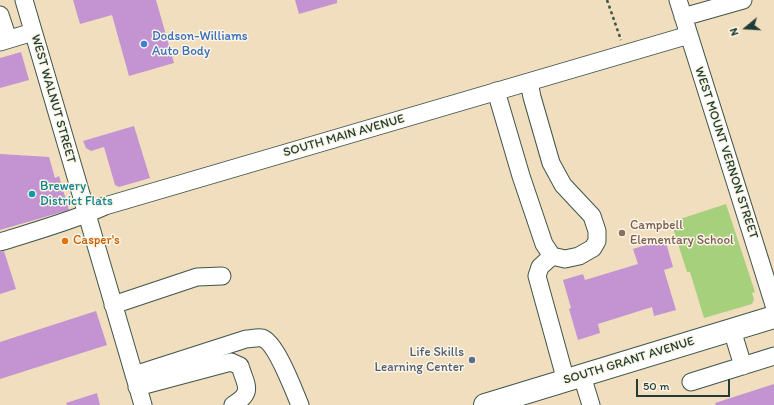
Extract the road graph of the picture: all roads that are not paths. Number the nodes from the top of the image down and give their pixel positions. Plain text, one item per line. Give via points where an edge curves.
1 (24, 0) edge
2 (678, 0) edge
3 (743, 0) edge
4 (0, 15) edge
5 (683, 17) junction
6 (33, 32) junction
7 (689, 35) junction
8 (4, 40) edge
9 (529, 82) junction
10 (496, 91) junction
11 (86, 214) junction
12 (0, 242) edge
13 (552, 256) junction
14 (222, 276) dead end
15 (113, 305) junction
16 (774, 305) edge
17 (774, 317) edge
18 (732, 330) junction
19 (774, 356) edge
20 (743, 366) junction
21 (574, 378) junction
22 (136, 381) junction
23 (691, 382) dead end
24 (142, 405) edge
25 (233, 405) edge
26 (300, 405) edge
27 (485, 405) edge
28 (591, 405) edge

1 - 6 street, WEST WALNUT STREET
2 - 5 street, WEST MOUNT VERNON STREET
3 - 5 street
4 - 8 street
5 - 7 street, WEST MOUNT VERNON STREET
6 - 8 street
6 - 11 street, WEST WALNUT STREET
7 - 9 street, SOUTH MAIN AVENUE
7 - 16 street, WEST MOUNT VERNON STREET
9 - 10 street, SOUTH MAIN AVENUE
9 - 13 street via 556,174 592,216 598,231 593,248 579,256 565,259
10 - 11 street, SOUTH MAIN AVENUE via 105,206
10 - 13 street via 544,244
11 - 12 street, SOUTH MAIN AVENUE
11 - 15 street, WEST WALNUT STREET
13 - 21 street via 540,267 537,276
14 - 15 street via 197,277
15 - 22 street, WEST WALNUT STREET
17 - 18 main road, SOUTH GRANT AVENUE
18 - 20 street
18 - 21 main road, SOUTH GRANT AVENUE
19 - 20 street
20 - 23 street
21 - 27 main road, SOUTH GRANT AVENUE
21 - 28 street
22 - 24 street, WEST WALNUT STREET
22 - 25 street via 231,362 240,366 247,390 241,400
22 - 26 street via 246,339 261,338 268,342 277,354

